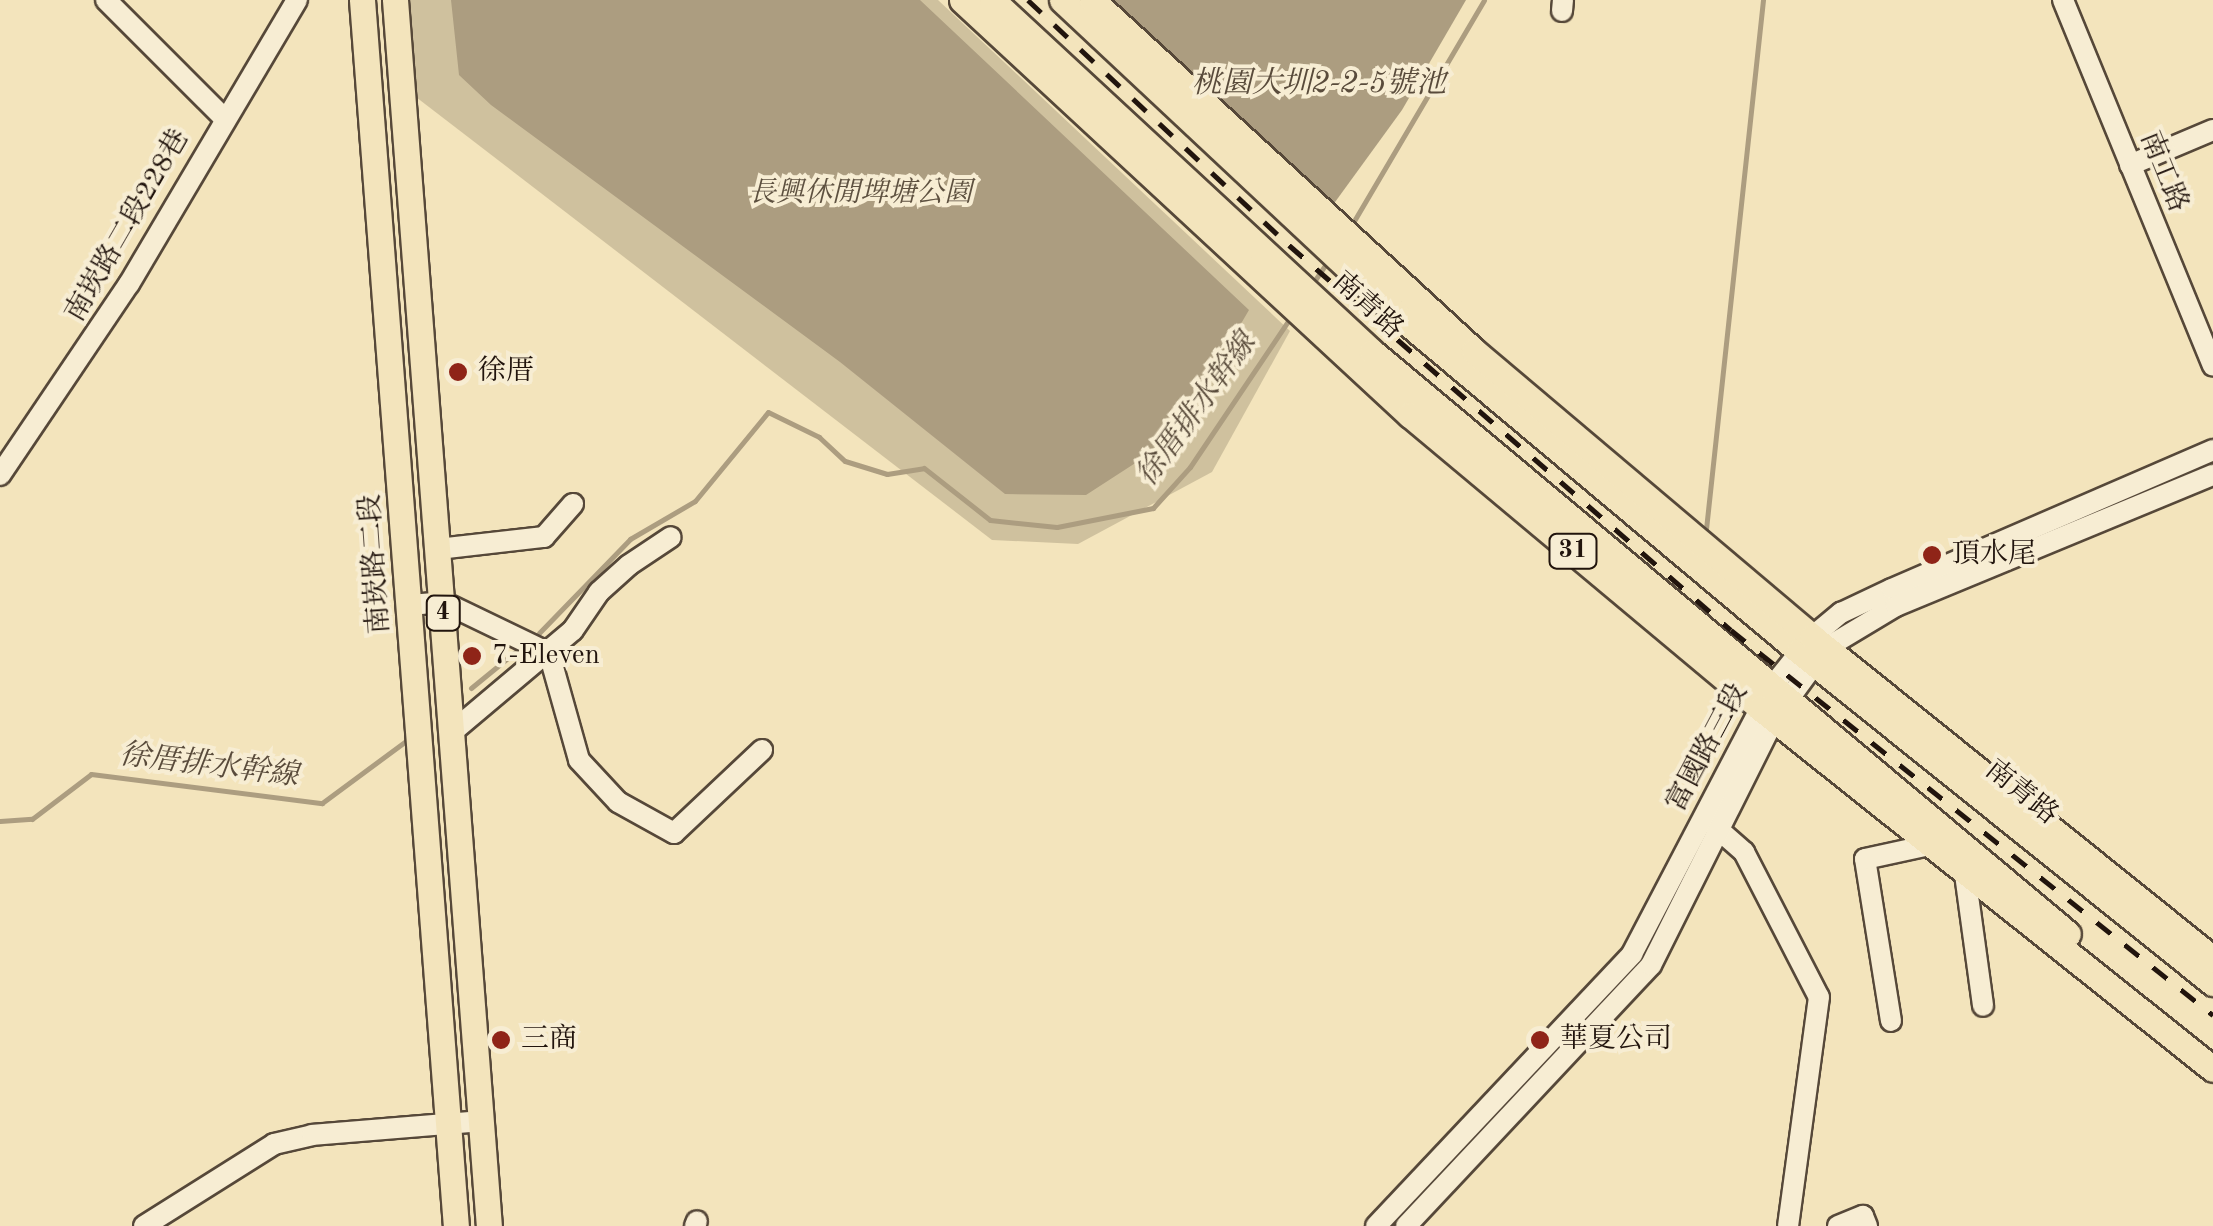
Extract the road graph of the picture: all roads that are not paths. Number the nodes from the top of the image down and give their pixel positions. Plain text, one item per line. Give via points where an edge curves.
1 (106, 0) edge
2 (297, 0) edge
3 (362, 0) edge
4 (395, 0) edge
5 (962, 0) edge
6 (989, 0) edge
7 (1062, 0) edge
8 (2063, 0) edge
9 (1092, 3) edge
10 (1026, 60) junction
11 (223, 117) junction
12 (2213, 130) edge
13 (2130, 165) junction
14 (1418, 302) junction
15 (2213, 365) edge
16 (1472, 376) junction
17 (2213, 450) edge
18 (0, 475) edge
19 (2213, 475) edge
20 (573, 504) dead end
21 (671, 537) dead end
22 (438, 549) junction
23 (1631, 600) junction
24 (442, 602) junction
25 (410, 605) junction
26 (1714, 642) junction
27 (1813, 650) junction
28 (549, 652) junction
29 (1773, 704) junction
30 (452, 732) junction
31 (762, 750) dead end
32 (1710, 823) junction
33 (1930, 845) junction
34 (1965, 874) junction
35 (2213, 959) edge
36 (2213, 983) edge
37 (1983, 1006) dead end
38 (1891, 1022) dead end
39 (2213, 1048) edge
40 (2213, 1069) edge
41 (1486, 1108) junction
42 (481, 1122) junction
43 (1505, 1122) junction
44 (448, 1124) junction
45 (144, 1226) edge
46 (456, 1226) edge
47 (489, 1226) edge
48 (1376, 1226) edge
49 (1406, 1226) edge
50 (1788, 1226) edge
51 (1838, 1226) edge
52 (1867, 1226) edge

1 - 11 street
2 - 11 street, 南崁路二段228巷
3 - 25 main road, 南崁路二段 / 4
4 - 22 main road, 4
5 - 10 main road, 31
6 - 10 main road, 南青路
6 - 26 main road, 南青路 / 31 via 1372,352
7 - 16 main road, 南青路 / 31
8 - 13 street, 南工路
9 - 14 main road, 31
10 - 23 main road, 31 via 1410,415
11 - 18 street, 南崁路二段228巷 via 129,284
12 - 13 street
13 - 15 street, 南工路
14 - 16 main road, 南青路
14 - 27 main road, 31
16 - 27 main road, 南青路 / 31
17 - 27 street, 富國路三段 via 1841,613
19 - 27 street, 富國路三段 via 1896,606
20 - 22 street via 544,537
21 - 28 street via 599,592
22 - 24 main road, 4
23 - 26 main road, 南青路
23 - 29 main road, 31
24 - 25 street
24 - 28 street
24 - 30 main road, 4
25 - 44 main road, 南崁路二段 / 4
26 - 29 main road, 南青路 / 31
27 - 29 street, 富國路三段
27 - 35 main road, 31
27 - 36 main road, 南青路 / 31
28 - 30 street
28 - 31 street via 579,760 618,802 674,833
29 - 32 street, 富國路三段
29 - 33 main road, 31
29 - 39 main road, 南青路 / 31
30 - 42 main road, 4
32 - 41 street, 富國路三段 via 1632,954
32 - 43 street, 富國路三段 via 1651,965
32 - 50 street via 1744,852 1819,997
33 - 34 main road, 31
33 - 38 street via 1865,859
34 - 37 street
34 - 40 main road, 31
41 - 43 street
41 - 48 street, 富國路三段
42 - 44 street
42 - 47 main road, 4
43 - 49 street, 富國路三段
44 - 45 street via 274,1144
44 - 46 main road, 南崁路二段 / 4
51 - 52 street via 1864,1216

